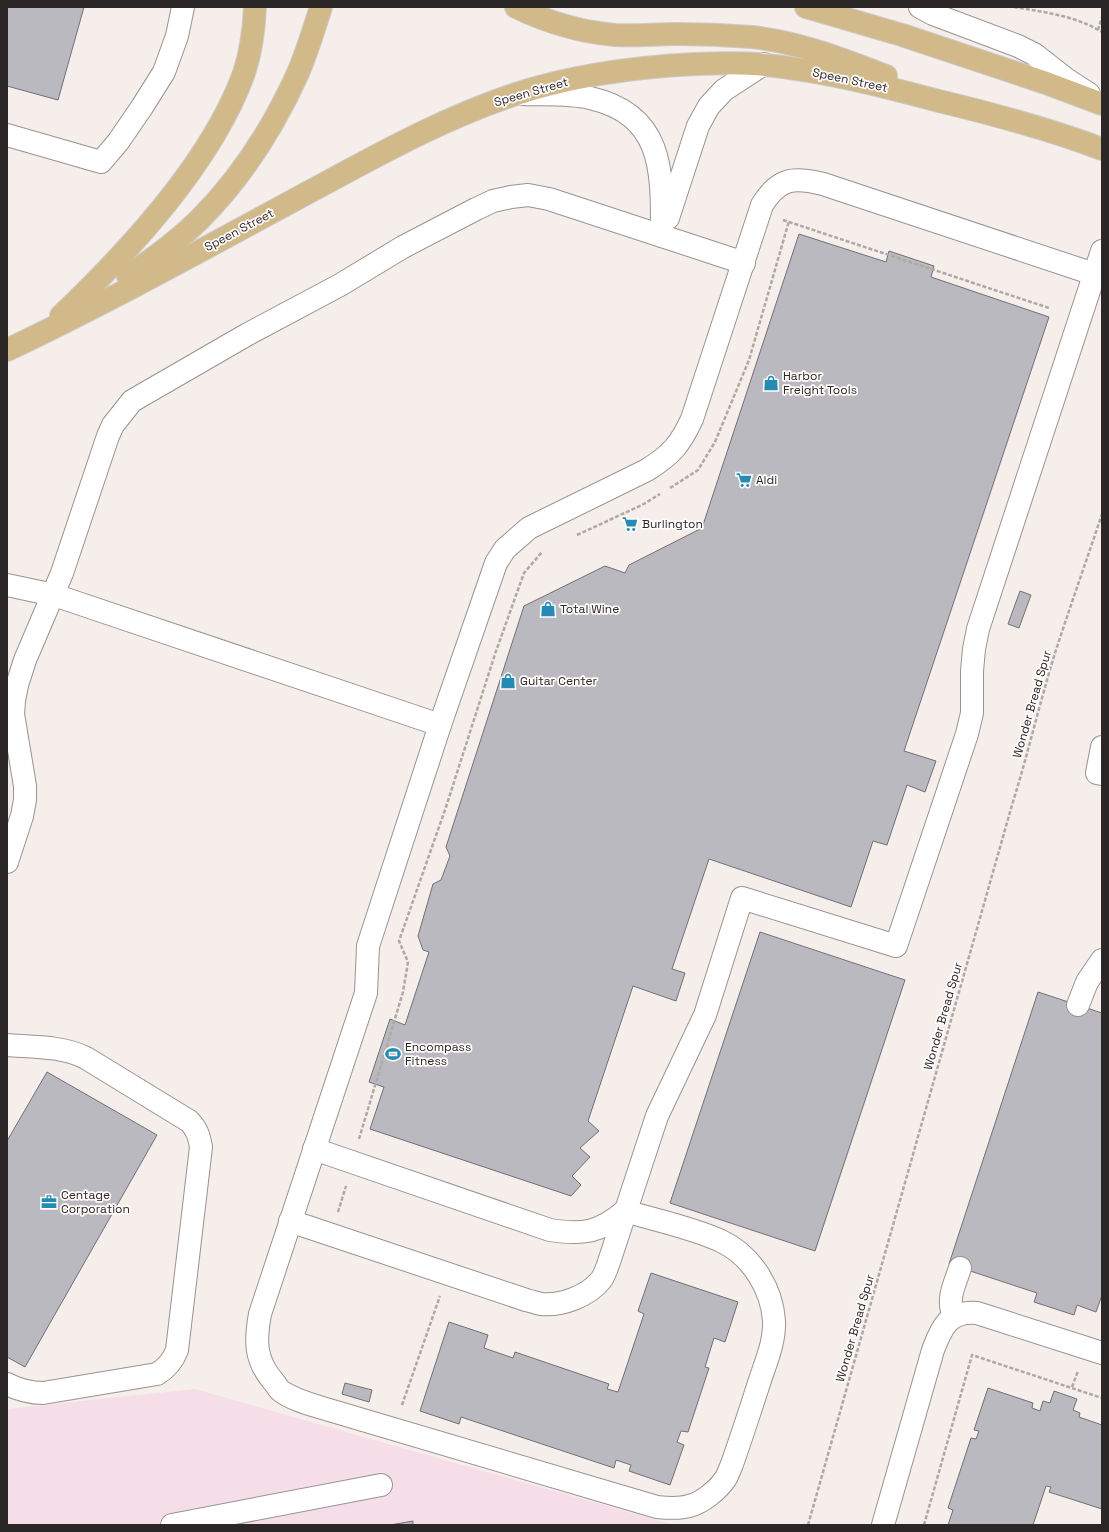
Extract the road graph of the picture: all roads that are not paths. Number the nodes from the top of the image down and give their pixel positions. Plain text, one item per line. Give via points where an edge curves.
1 (183, 7) edge
2 (255, 7) edge
3 (321, 7) edge
4 (516, 7) edge
5 (806, 7) edge
6 (920, 7) edge
7 (764, 64) junction
8 (518, 93) junction
9 (1102, 103) edge
10 (965, 107) junction
11 (7, 135) edge
12 (1102, 149) edge
13 (662, 236) junction
14 (1102, 251) edge
15 (744, 263) junction
16 (1094, 274) junction
17 (44, 332) junction
18 (7, 350) edge
19 (7, 585) edge
20 (54, 595) junction
21 (440, 725) junction
22 (1102, 748) edge
23 (1102, 774) edge
24 (7, 862) edge
25 (1102, 960) edge
26 (1078, 1005) dead end
27 (7, 1045) edge
28 (314, 1149) junction
29 (625, 1212) junction
30 (290, 1221) junction
31 (960, 1268) dead end
32 (954, 1316) junction
33 (1102, 1353) edge
34 (7, 1384) edge
35 (381, 1485) dead end
36 (172, 1525) edge
37 (883, 1525) edge

1 - 11 lane via 177,36 164,72 118,142 101,162
2 - 17 main road via 244,71 230,105 212,138 178,187 136,238 94,284
3 - 17 main road via 298,72 281,107 246,163 214,204 161,252
4 - 10 main road via 555,23 600,33 629,36 676,34 753,37 790,43 838,57
5 - 9 main road via 902,35
6 - 9 lane via 1034,54
7 - 8 main road, Speen Street via 676,65 614,72 563,81
7 - 10 main road, Speen Street via 868,83
7 - 13 lane via 724,90 709,106 698,126
8 - 13 lane via 589,98 629,114 641,125 650,138 657,158 662,197
8 - 17 main road, Speen Street via 468,111 398,145
10 - 12 main road, Speen Street
13 - 15 lane
13 - 20 lane via 549,199 528,195 493,202 403,248 132,401 113,425 108,436
14 - 16 lane
15 - 16 lane via 762,205 769,194 791,180 806,180
15 - 21 lane via 692,419 676,448 647,470 528,528 505,549 496,563
16 - 29 lane via 978,629 972,671 972,713 967,734 896,946 742,898 705,1015 656,1116
17 - 18 main road, Speen Street
19 - 20 lane
20 - 21 lane
20 - 24 lane via 25,660 14,701 13,714 25,800
21 - 28 lane via 368,946 366,993
22 - 23 lane via 1097,773
25 - 26 lane via 1087,982
27 - 34 lane via 75,1052 189,1121 196,1128 200,1147 177,1350 173,1360 156,1374 43,1393 23,1391
28 - 29 lane via 550,1230 587,1232 602,1228
28 - 30 lane
29 - 30 lane via 602,1279 573,1299 542,1304
29 - 30 lane via 722,1241 749,1261 767,1290 772,1306 774,1322 770,1350 732,1464 725,1479 715,1490 688,1507 658,1507 319,1407 281,1391 261,1364 257,1350 257,1331 260,1314
31 - 32 lane via 950,1300
32 - 33 lane via 976,1313
32 - 37 lane via 944,1327 933,1350
35 - 36 lane

